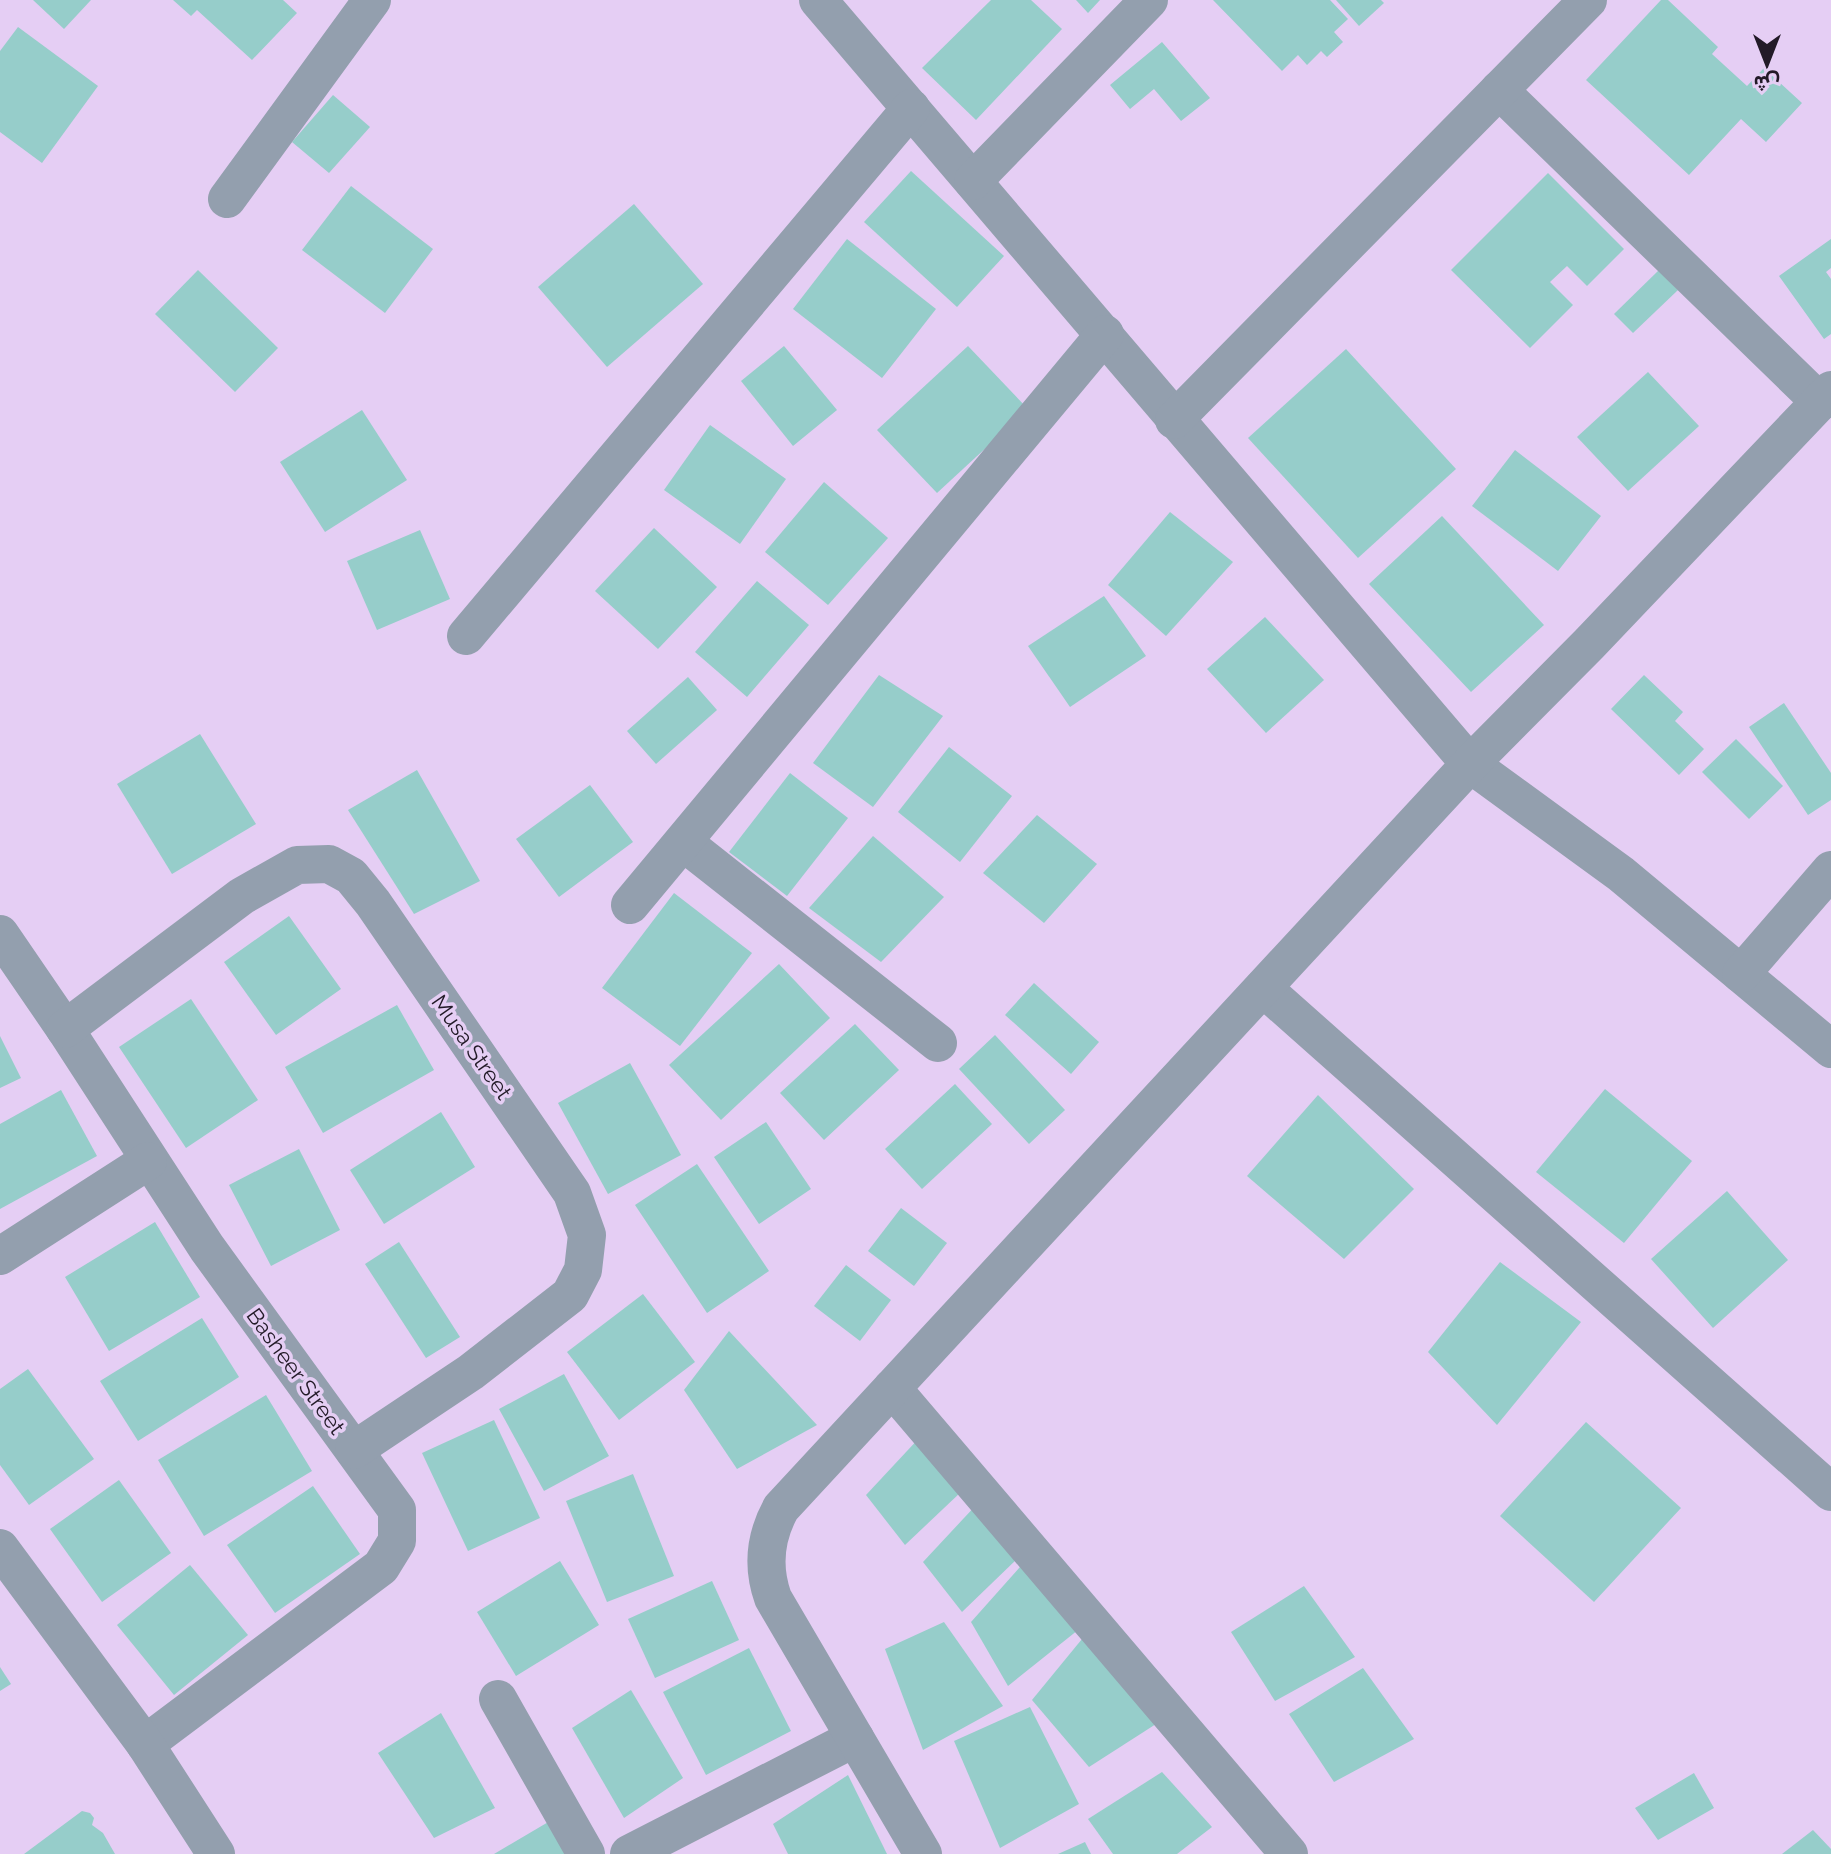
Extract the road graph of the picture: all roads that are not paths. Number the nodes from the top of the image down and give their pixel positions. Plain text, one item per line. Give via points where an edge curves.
1 (372, 0) edge
2 (818, 0) edge
3 (1149, 0) edge
4 (1588, 0) edge
5 (1499, 90) junction
6 (911, 108) junction
7 (973, 181) junction
8 (227, 199) dead end
9 (1105, 334) junction
10 (1825, 396) edge
11 (1174, 420) junction
12 (466, 636) dead end
13 (1470, 764) junction
14 (683, 842) junction
15 (1831, 870) edge
16 (630, 905) dead end
17 (0, 934) edge
18 (1741, 974) junction
19 (1263, 988) junction
20 (65, 1029) junction
21 (938, 1043) dead end
22 (1831, 1049) edge
23 (148, 1161) junction
24 (0, 1256) edge
25 (892, 1388) junction
26 (354, 1450) junction
27 (1831, 1492) edge
28 (0, 1548) edge
29 (498, 1699) dead end
30 (855, 1738) junction
31 (145, 1744) junction
32 (216, 1854) edge
33 (586, 1854) edge
34 (629, 1854) edge
35 (923, 1854) edge
36 (1289, 1854) edge

1 - 8 street
2 - 6 street
3 - 7 street
4 - 5 street
5 - 10 street
5 - 11 street
6 - 7 street
6 - 12 street
7 - 9 street
9 - 11 street
9 - 14 street
10 - 13 street
11 - 13 street
13 - 18 street via 1621,874
13 - 19 street
14 - 16 street
14 - 21 street
15 - 18 street
17 - 20 street, Basheer Street
18 - 22 street
19 - 25 street
19 - 27 street
20 - 23 street, Basheer Street
20 - 26 street, Musa Street via 242,896 297,865 329,864 351,876 373,903 572,1193 587,1235 583,1270 570,1295 471,1372
23 - 24 street
23 - 26 street, Basheer Street
25 - 30 street via 781,1508 767,1551 773,1598
25 - 36 street
26 - 31 street, Basheer Street via 397,1510 397,1541 391,1555
28 - 31 street
29 - 33 street
30 - 34 street
30 - 35 street
31 - 32 street

